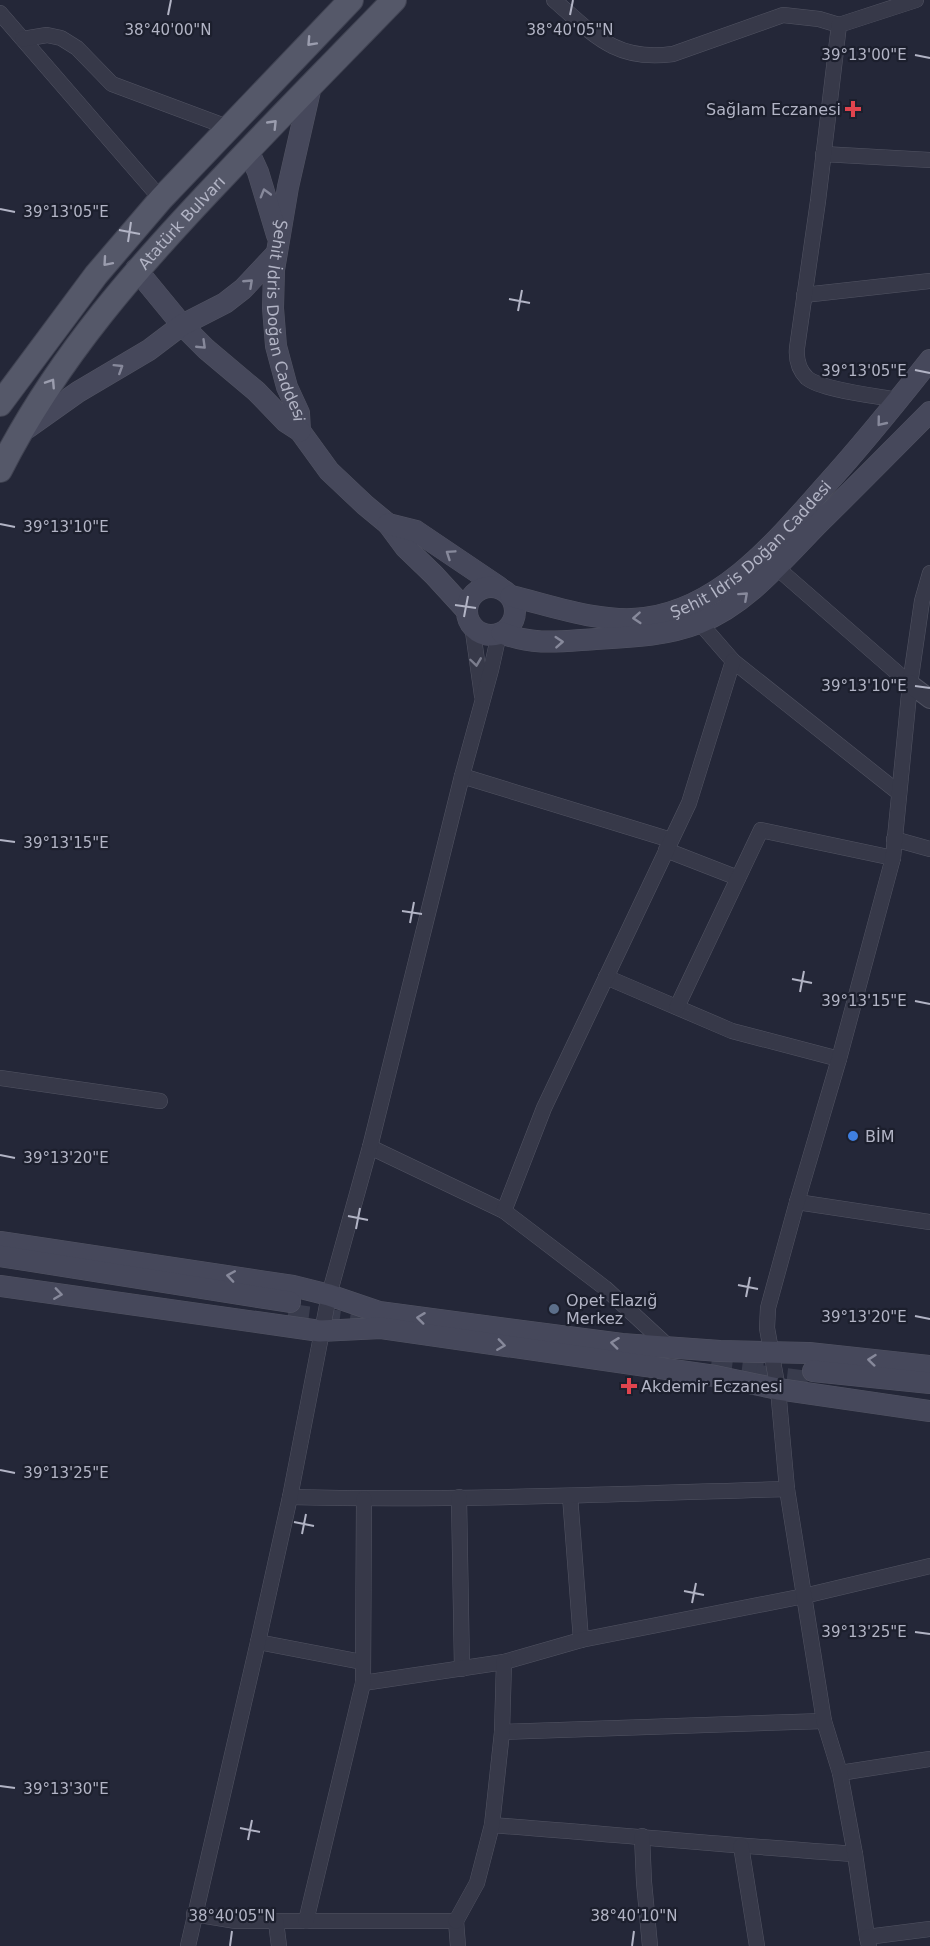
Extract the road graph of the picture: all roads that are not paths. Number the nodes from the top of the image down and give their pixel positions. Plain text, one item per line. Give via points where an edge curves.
1 (351, 0) edge
2 (394, 0) edge
3 (554, 0) edge
4 (916, 0) edge
5 (0, 13) edge
6 (839, 25) junction
7 (23, 39) junction
8 (311, 86) junction
9 (230, 128) junction
10 (248, 150) junction
11 (824, 154) junction
12 (930, 160) edge
13 (161, 199) junction
14 (277, 246) junction
15 (136, 270) junction
16 (930, 281) edge
17 (804, 295) junction
18 (182, 325) junction
19 (930, 360) edge
20 (898, 400) junction
21 (0, 404) edge
22 (930, 412) edge
23 (300, 431) junction
24 (17, 435) junction
25 (0, 470) edge
26 (0, 481) edge
27 (388, 524) junction
28 (776, 567) junction
29 (930, 573) edge
30 (505, 591) junction
31 (469, 618) junction
32 (700, 623) junction
33 (500, 633) junction
34 (734, 661) junction
35 (910, 684) junction
36 (482, 699) junction
37 (930, 699) edge
38 (462, 776) junction
39 (899, 793) junction
40 (894, 839) junction
41 (669, 845) junction
42 (930, 849) edge
43 (893, 858) junction
44 (738, 878) junction
45 (606, 977) junction
46 (677, 1007) junction
47 (839, 1059) junction
48 (0, 1078) edge
49 (160, 1101) dead end
50 (370, 1148) junction
51 (797, 1202) junction
52 (504, 1211) junction
53 (930, 1222) edge
54 (0, 1242) edge
55 (0, 1256) edge
56 (0, 1270) edge
57 (0, 1286) edge
58 (329, 1295) junction
59 (320, 1331) junction
60 (670, 1348) junction
61 (772, 1352) junction
62 (930, 1366) edge
63 (930, 1383) edge
64 (778, 1389) junction
65 (930, 1397) edge
66 (930, 1411) edge
67 (787, 1489) junction
68 (570, 1496) junction
69 (290, 1497) junction
70 (459, 1497) junction
71 (364, 1499) junction
72 (930, 1566) edge
73 (804, 1596) junction
74 (581, 1640) junction
75 (258, 1642) junction
76 (362, 1662) junction
77 (504, 1662) junction
78 (462, 1669) junction
79 (363, 1683) junction
80 (824, 1721) junction
81 (502, 1732) junction
82 (930, 1759) edge
83 (840, 1773) junction
84 (492, 1825) junction
85 (642, 1836) junction
86 (741, 1846) junction
87 (855, 1854) junction
88 (194, 1914) junction
89 (306, 1921) junction
90 (456, 1921) junction
91 (276, 1922) junction
92 (930, 1929) edge
93 (868, 1942) edge
94 (188, 1946) edge
95 (279, 1946) edge
96 (458, 1946) edge
97 (650, 1946) edge
98 (757, 1946) edge

1 -> 9 main road, Atatürk Bulvarı
2 - 8 main road, Atatürk Bulvarı
3 - 6 street via 606,43 640,55 673,54 783,15
4 - 6 street
5 - 7 street
6 - 11 street
7 - 9 street via 47,35 61,38 77,48 112,84
7 - 13 street
10 -> 8 main road, Atatürk Bulvarı
8 - 14 main road, Şehit İdris Doğan Caddesi
9 - 13 main road, Atatürk Bulvarı
14 -> 10 main road via 258,172
10 - 15 main road, Atatürk Bulvarı
11 - 12 street
11 - 17 street
13 -> 21 main road, Atatürk Bulvarı via 96,275
18 -> 14 main road via 243,289
14 - 23 main road, Şehit İdris Doğan Caddesi via 273,308 276,346 299,413
15 - 18 main road
24 -> 15 main road, Atatürk Bulvarı via 101,312
16 - 17 street
17 - 20 street via 796,358 808,379
18 -> 23 main road
24 -> 18 main road
19 - 20 main road, Şehit İdris Doğan Caddesi
20 -> 30 main road, Şehit İdris Doğan Caddesi via 767,549 729,581 685,607 667,614 623,619 583,613
22 - 28 main road
23 - 27 main road, Şehit İdris Doğan Caddesi via 329,471
24 - 25 main road, Atatürk Bulvarı
24 - 26 main road
30 -> 27 main road, Şehit İdris Doğan Caddesi via 416,531
27 - 31 main road, Şehit İdris Doğan Caddesi
32 -> 28 main road via 736,603
28 - 35 street
29 - 35 street
30 - 31 main road via 491,586 477,591 468,603
30 - 33 main road via 516,610 511,625
31 - 33 main road via 484,634
31 -> 36 street
33 -> 32 main road via 542,643 658,635
32 - 34 street
33 - 36 street
34 - 39 street
34 - 41 street via 689,803
35 - 37 street
35 - 39 street
36 - 38 street
38 - 41 street
38 - 50 street
39 - 40 street
40 - 42 street
40 - 43 street
41 - 44 street
41 - 45 street
43 - 44 street via 760,830
43 - 47 street
44 - 46 street
45 - 46 street
45 - 52 street via 544,1108
46 - 47 street via 732,1031
47 - 51 street
48 - 49 street
50 - 52 street
50 - 58 street
51 - 53 street
51 - 61 street via 768,1308
52 - 60 street via 605,1288
58 -> 54 main road via 293,1286
55 - 56 main road via 289,1308
57 -> 59 main road
58 - 59 street
60 -> 58 main road via 379,1312
59 -> 64 main road via 381,1328 715,1376
59 - 69 street
60 - 61 main road
62 -> 61 main road
61 - 64 street
63 - 65 main road via 813,1377
64 - 66 main road
64 - 67 street
67 - 68 street
67 - 73 street
68 - 70 street
68 - 74 street
69 - 71 street
69 - 75 street
70 - 71 street
70 - 78 street
71 - 76 street
72 - 73 street
73 - 74 street
73 - 80 street
74 - 77 street
75 - 76 street
75 - 88 street
76 - 79 street
77 - 78 street
77 - 81 street
78 - 79 street
79 - 89 street
80 - 81 street
80 - 83 street
81 - 84 street
82 - 83 street
83 - 87 street
84 - 85 street
84 - 90 street via 477,1883
85 - 86 street
85 - 97 street
86 - 87 street
86 - 98 street
87 - 93 street
88 - 91 street via 236,1922
88 - 94 street
89 - 90 street
89 - 91 street
90 - 96 street
91 - 95 street
92 - 93 street

